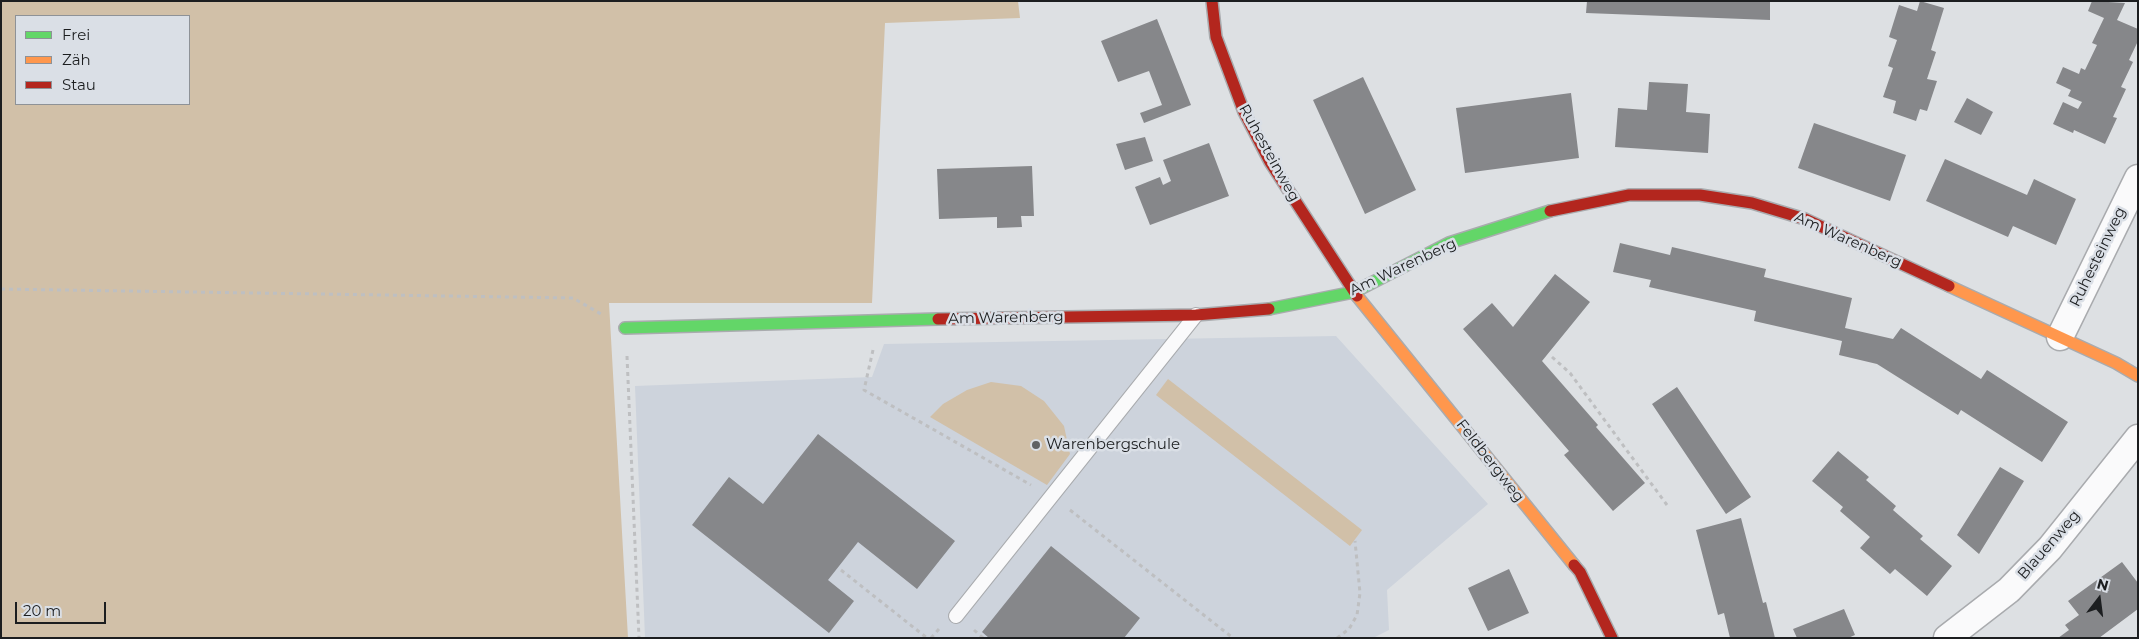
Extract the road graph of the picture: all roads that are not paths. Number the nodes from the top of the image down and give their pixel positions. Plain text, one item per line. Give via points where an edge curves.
1 (1212, 1) edge
2 (2138, 178) edge
3 (1354, 292) junction
4 (1196, 315) junction
5 (625, 328) road end
6 (2060, 337) junction
7 (2138, 376) edge
8 (2138, 438) edge
9 (956, 616) dead end
10 (1612, 638) edge
11 (1947, 638) edge

1 - 3 street, Ruhesteinweg via 1216,37 1244,112 1270,162
2 - 6 street, Ruhesteinweg
3 - 4 street, Am Warenberg via 1274,309
3 - 6 street, Am Warenberg via 1449,244 1554,210 1629,195 1700,195 1752,203 1805,219
3 - 10 street, Feldbergweg via 1580,572
4 - 5 street, Am Warenberg
4 - 9 lane
6 - 7 street, Am Warenberg
8 - 11 street, Blauenweg via 2050,548 2009,590

